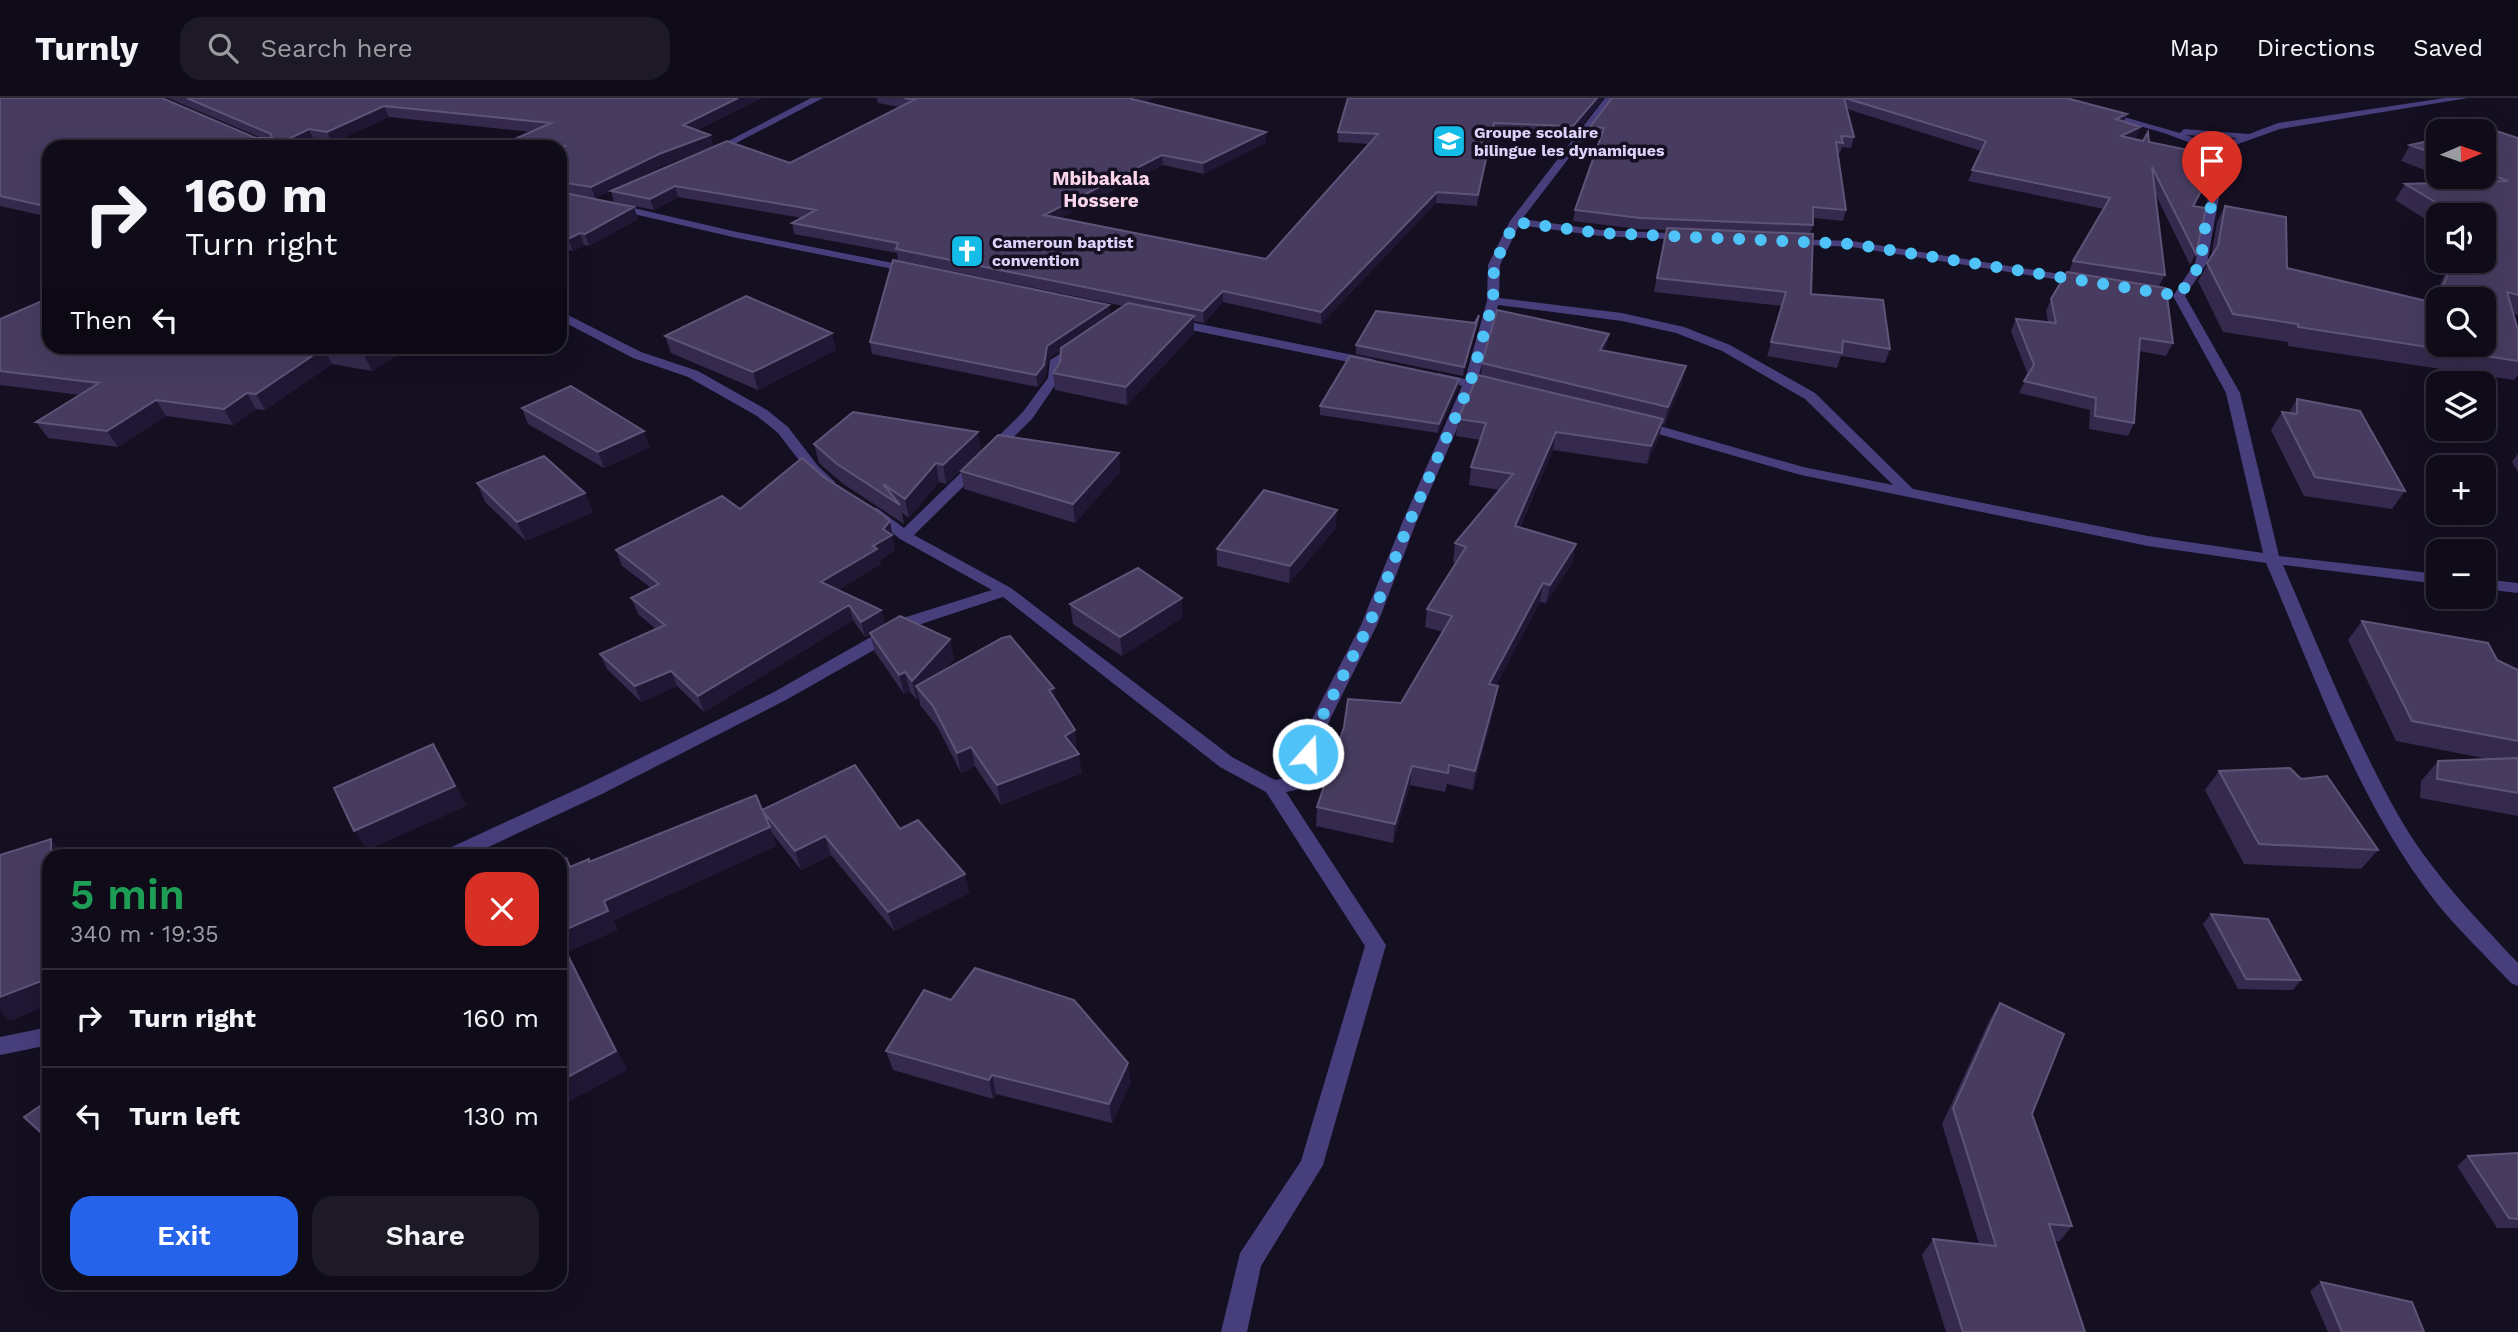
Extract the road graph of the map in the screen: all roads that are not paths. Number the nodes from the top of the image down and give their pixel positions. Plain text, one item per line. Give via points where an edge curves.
1 (818, 98) edge
2 (1609, 98) edge
3 (2463, 98) edge
4 (2091, 110) edge
5 (2167, 131) junction
6 (2250, 136) junction
7 (2222, 152) junction
8 (707, 154) edge
9 (611, 197) edge
10 (1515, 222) junction
11 (1706, 238) edge
12 (1772, 241) edge
13 (927, 272) edge
14 (2097, 283) edge
15 (1493, 301) junction
16 (567, 319) edge
17 (1153, 319) edge
18 (1095, 335) edge
19 (1391, 367) edge
20 (1430, 375) edge
21 (1470, 384) junction
22 (1508, 392) edge
23 (1631, 422) edge
24 (835, 488) edge
25 (1907, 491) junction
26 (857, 502) edge
27 (905, 536) junction
28 (2272, 559) junction
29 (2426, 578) edge
30 (2496, 585) edge
31 (2518, 588) edge
32 (1005, 591) junction
33 (1273, 788) junction
34 (465, 849) edge
35 (2518, 977) edge
36 (42, 1037) edge
37 (0, 1046) edge
38 (1234, 1332) edge

1 - 8 street
2 - 10 street
3 - 6 street via 2291,123
4 - 5 street
5 - 6 street
5 - 7 street
6 - 7 street
7 - 28 street via 2201,263 2172,295 2233,393
9 - 13 street via 599,203
10 - 11 street via 1600,233
10 - 15 street via 1494,265
12 - 14 street via 1852,244
15 - 21 street
15 - 25 street via 1622,317 1680,330 1726,348 1810,396
16 - 24 street via 637,355 693,374 762,413
17 - 19 street
18 - 27 street via 1054,363 1054,379 1027,416
20 - 21 street
21 - 22 street
21 - 33 street via 1301,773 1293,784
23 - 25 street via 1801,471
25 - 28 street via 2148,541
26 - 27 street
27 - 32 street
28 - 29 street
28 - 35 street via 2390,818 2442,895
30 - 31 street
32 - 33 street via 1226,762
32 - 34 street via 912,621 780,696
33 - 38 street via 1376,945 1311,1165 1249,1262
36 - 37 street

